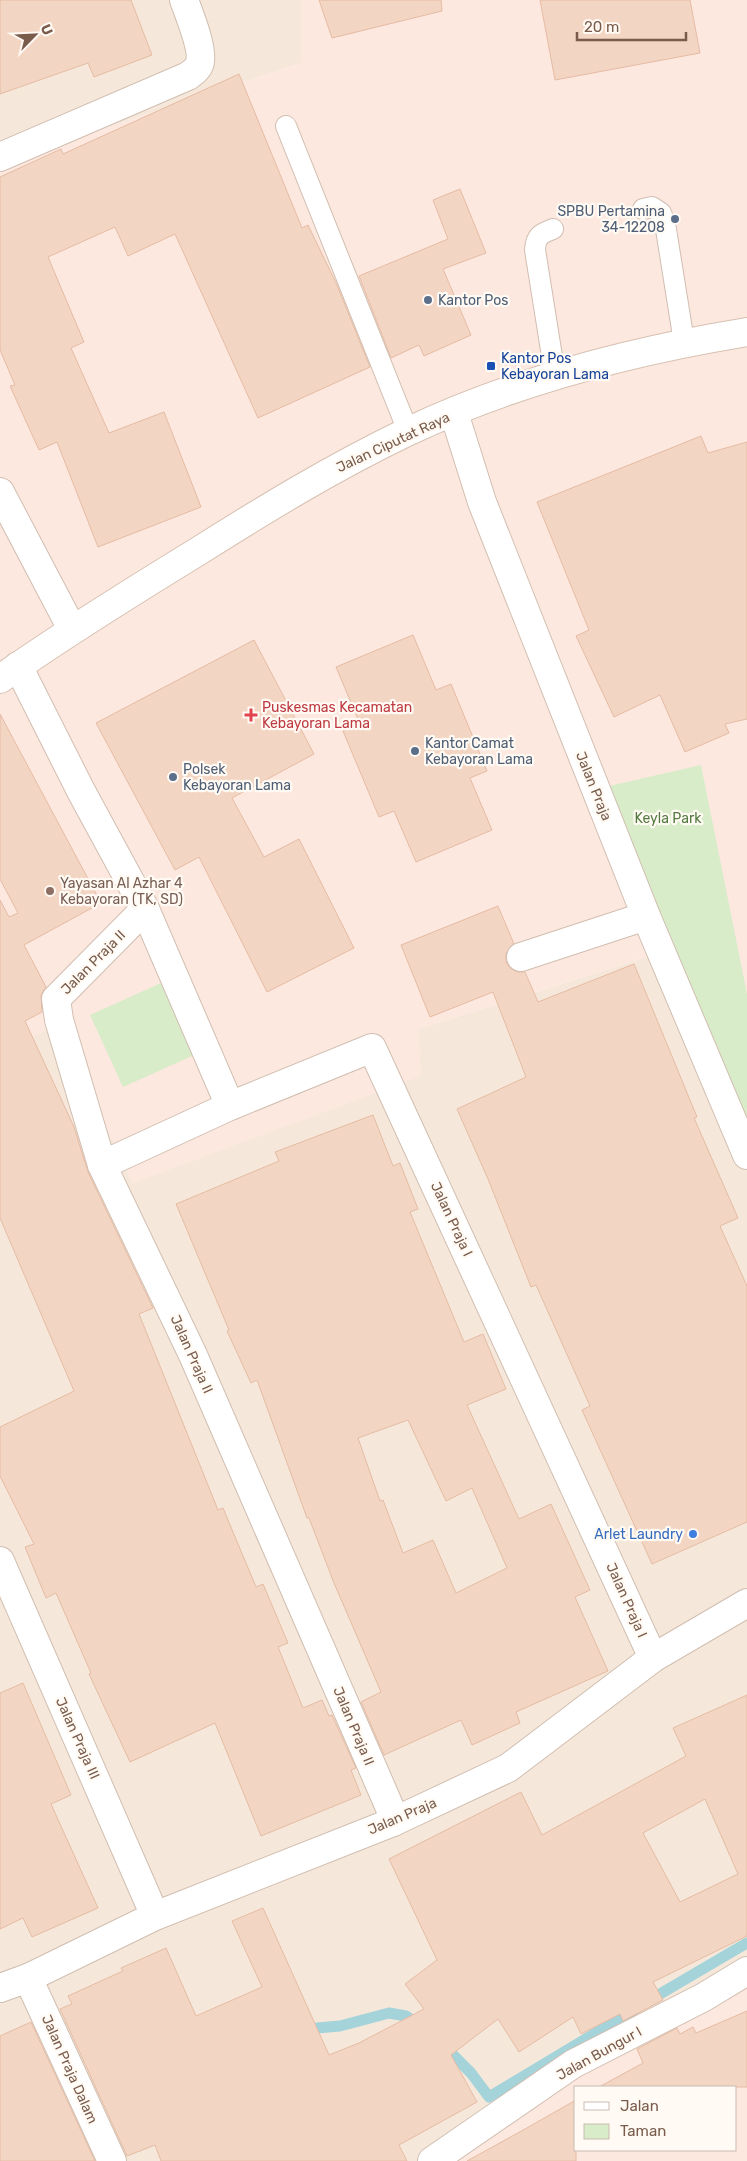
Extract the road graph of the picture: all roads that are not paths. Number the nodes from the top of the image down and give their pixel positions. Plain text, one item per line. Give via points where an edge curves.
1 (184, 0) edge
2 (286, 126) dead end
3 (0, 157) edge
4 (643, 208) dead end
5 (553, 229) dead end
6 (747, 332) edge
7 (684, 342) junction
8 (555, 375) junction
9 (454, 413) junction
10 (408, 431) junction
11 (0, 492) edge
12 (72, 629) junction
13 (9, 672) edge
14 (146, 909) junction
15 (646, 916) junction
16 (521, 957) dead end
17 (230, 1106) junction
18 (747, 1154) edge
19 (102, 1165) junction
20 (0, 1561) edge
21 (747, 1602) edge
22 (653, 1658) junction
23 (393, 1822) junction
24 (155, 1916) junction
25 (747, 1971) edge
26 (28, 1978) junction
27 (0, 1988) edge
28 (112, 2161) edge
29 (432, 2161) edge

1 - 3 street via 201,54 196,70
2 - 10 lane
4 - 7 lane via 652,207 661,213 665,223
5 - 8 lane via 540,234 536,250
6 - 7 street, Jalan Ciputat Raya
7 - 8 street, Jalan Ciputat Raya
8 - 9 street, Jalan Ciputat Raya
9 - 10 street, Jalan Ciputat Raya
9 - 15 street, Jalan Praja via 482,502
10 - 12 street, Jalan Ciputat Raya via 300,488
11 - 12 street
12 - 13 street, Jalan Ciputat Raya
13 - 14 street via 81,791
14 - 17 street
14 - 19 street, Jalan Praja II via 56,999 59,1020
15 - 16 street
15 - 18 street, Jalan Praja
17 - 19 street, Jalan Praja I
17 - 22 street, Jalan Praja I via 374,1049
19 - 23 street, Jalan Praja II via 197,1364 390,1808
20 - 24 street, Jalan Praja III
21 - 22 street, Jalan Praja
22 - 23 street, Jalan Praja via 508,1768
23 - 24 street, Jalan Praja
24 - 26 street, Jalan Praja
25 - 29 street, Jalan Bungur I via 704,1997 573,2064
26 - 27 street, Jalan Praja
26 - 28 street, Jalan Praja Dalam

